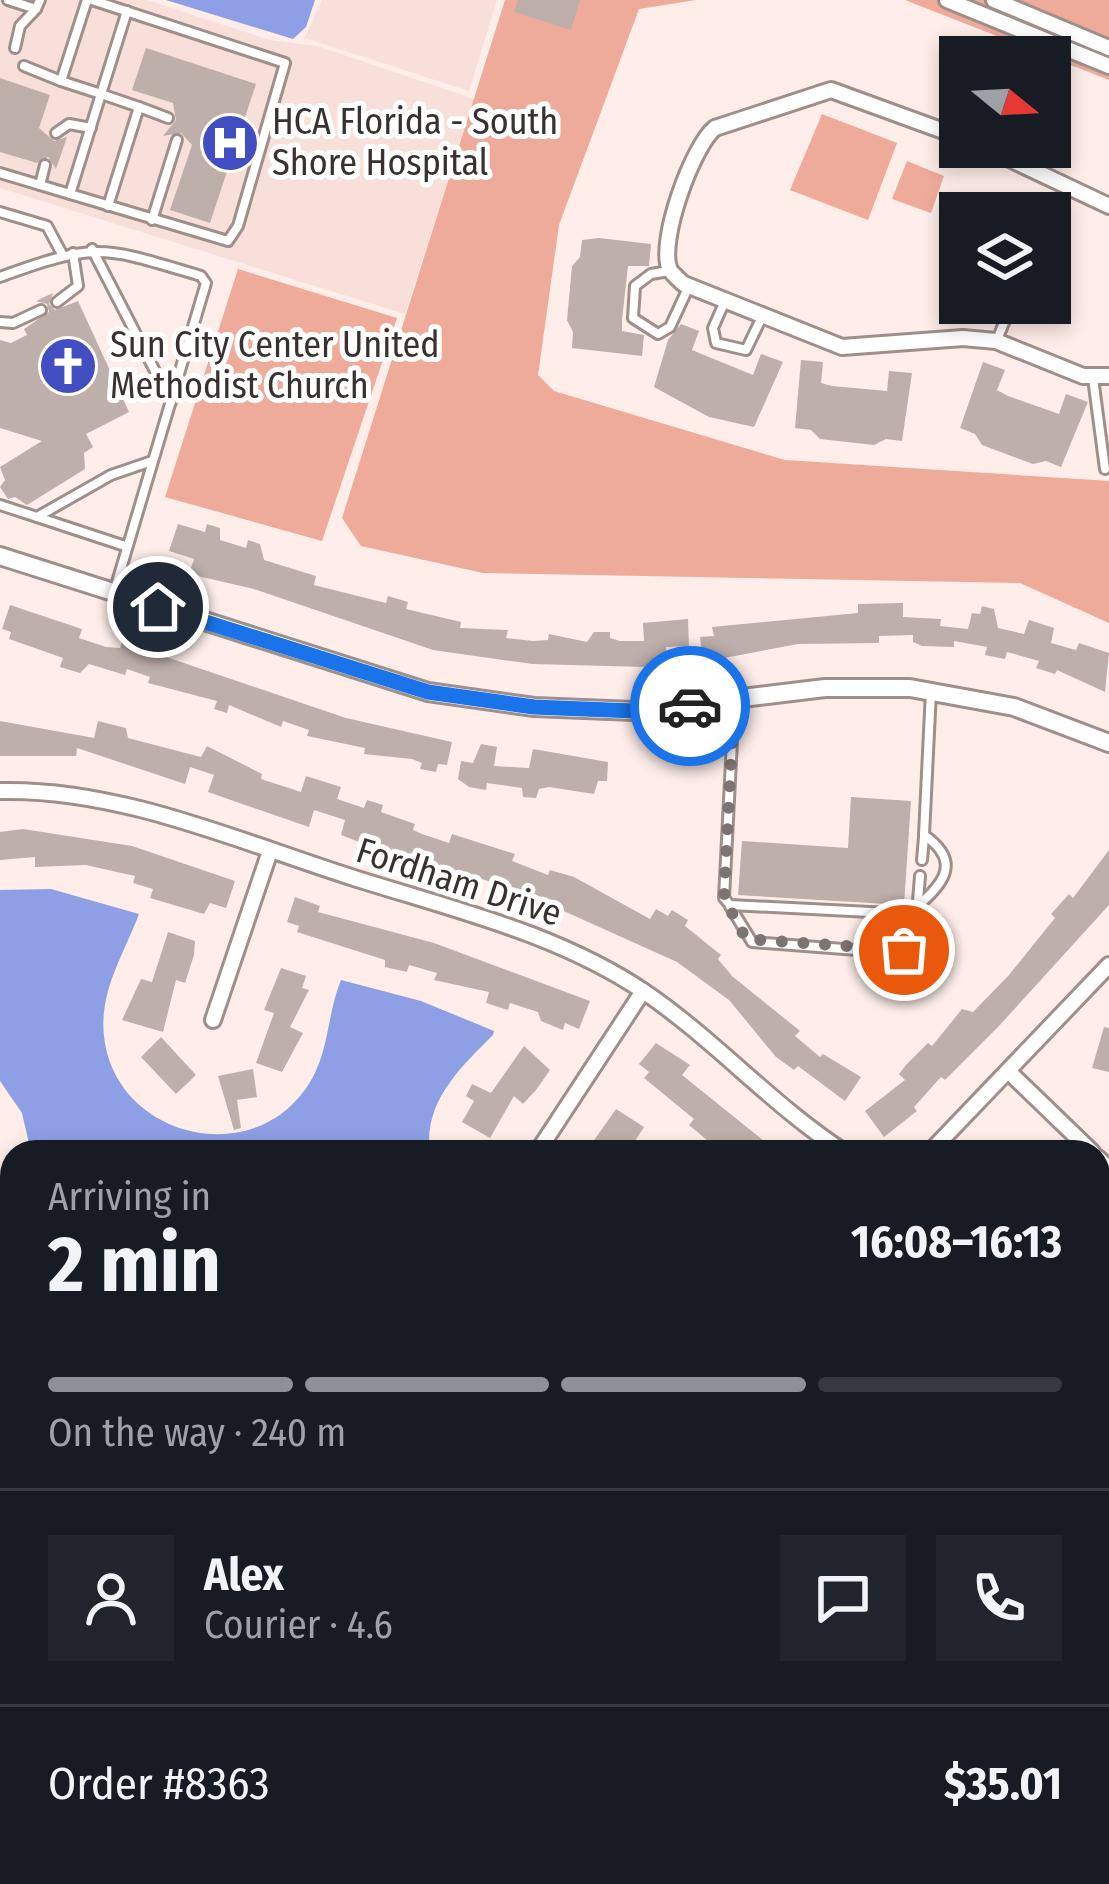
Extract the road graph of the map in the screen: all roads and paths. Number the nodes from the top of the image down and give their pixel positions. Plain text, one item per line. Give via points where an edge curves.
1 (8, 0) edge
2 (90, 0) edge
3 (947, 0) edge
4 (994, 0) edge
5 (38, 4) edge
6 (127, 11) junction
7 (15, 47) dead end
8 (1109, 48) edge
9 (24, 66) dead end
10 (1109, 66) edge
11 (61, 81) junction
12 (101, 94) junction
13 (139, 107) junction
14 (168, 118) dead end
15 (91, 128) junction
16 (939, 129) edge
17 (56, 134) dead end
18 (177, 140) dead end
19 (46, 165) dead end
20 (1028, 168) edge
21 (0, 172) edge
22 (40, 185) junction
23 (70, 194) junction
24 (108, 206) junction
25 (1109, 206) edge
26 (0, 212) edge
27 (152, 220) junction
28 (92, 249) junction
29 (67, 254) junction
30 (670, 271) junction
31 (0, 277) edge
32 (688, 286) junction
33 (725, 301) junction
34 (57, 302) dead end
35 (41, 310) dead end
36 (763, 316) junction
37 (0, 322) edge
38 (1003, 324) edge
39 (996, 341) junction
40 (1101, 376) edge
41 (171, 403) junction
42 (153, 460) junction
43 (1106, 469) dead end
44 (0, 505) edge
45 (38, 517) junction
46 (124, 546) junction
47 (0, 556) edge
48 (114, 592) junction
49 (931, 690) junction
50 (734, 701) junction
51 (1109, 743) edge
52 (0, 791) edge
53 (925, 835) junction
54 (270, 851) junction
55 (922, 860) dead end
56 (920, 875) dead end
57 (730, 905) junction
58 (917, 906) junction
59 (1109, 965) edge
60 (643, 991) junction
61 (213, 1020) dead end
62 (1008, 1071) junction
63 (545, 1140) edge
64 (826, 1140) edge
65 (942, 1140) edge
66 (1079, 1140) edge

1 - 5 lane
2 - 6 lane
2 - 11 lane
3 - 10 street
4 - 8 street
5 - 7 lane
6 - 12 lane
6 - 27 lane via 285,63 234,236 221,242
9 - 11 lane
11 - 12 lane
12 - 13 lane
12 - 15 lane
13 - 14 lane
13 - 24 lane
15 - 17 lane via 69,124
15 - 23 lane
16 - 30 street via 831,89 716,128 694,154 667,247
18 - 27 lane
19 - 22 lane
20 - 25 street
21 - 22 lane
22 - 23 lane
23 - 24 lane
24 - 27 lane
26 - 29 lane via 47,226
28 - 29 lane
28 - 41 lane
28 - 41 lane via 206,283
29 - 31 lane
29 - 34 lane via 78,286
30 - 32 street
30 - 32 lane via 635,286 633,318 658,334 670,327
32 - 33 street
33 - 36 street
33 - 36 lane via 711,338 738,352 751,346
35 - 37 lane
36 - 39 street via 867,349
38 - 39 lane
39 - 40 street
40 - 43 lane
41 - 42 lane
42 - 45 lane
42 - 46 lane
44 - 45 lane
45 - 46 lane
46 - 48 lane
47 - 48 street
48 - 50 street via 428,692 634,711
49 - 50 street via 848,686
49 - 51 street via 1034,712
49 - 53 lane
50 - 57 lane via 724,898
52 - 54 street, Fordham Drive via 56,790
53 - 55 lane
53 - 58 lane via 947,861 940,884
54 - 60 street, Fordham Drive via 560,944
54 - 61 street
56 - 58 lane
57 - 58 lane via 909,914
57 - 58 lane via 752,942 896,953 911,938
59 - 62 street
60 - 63 street
60 - 64 street, Fordham Drive
62 - 65 street
62 - 66 street

